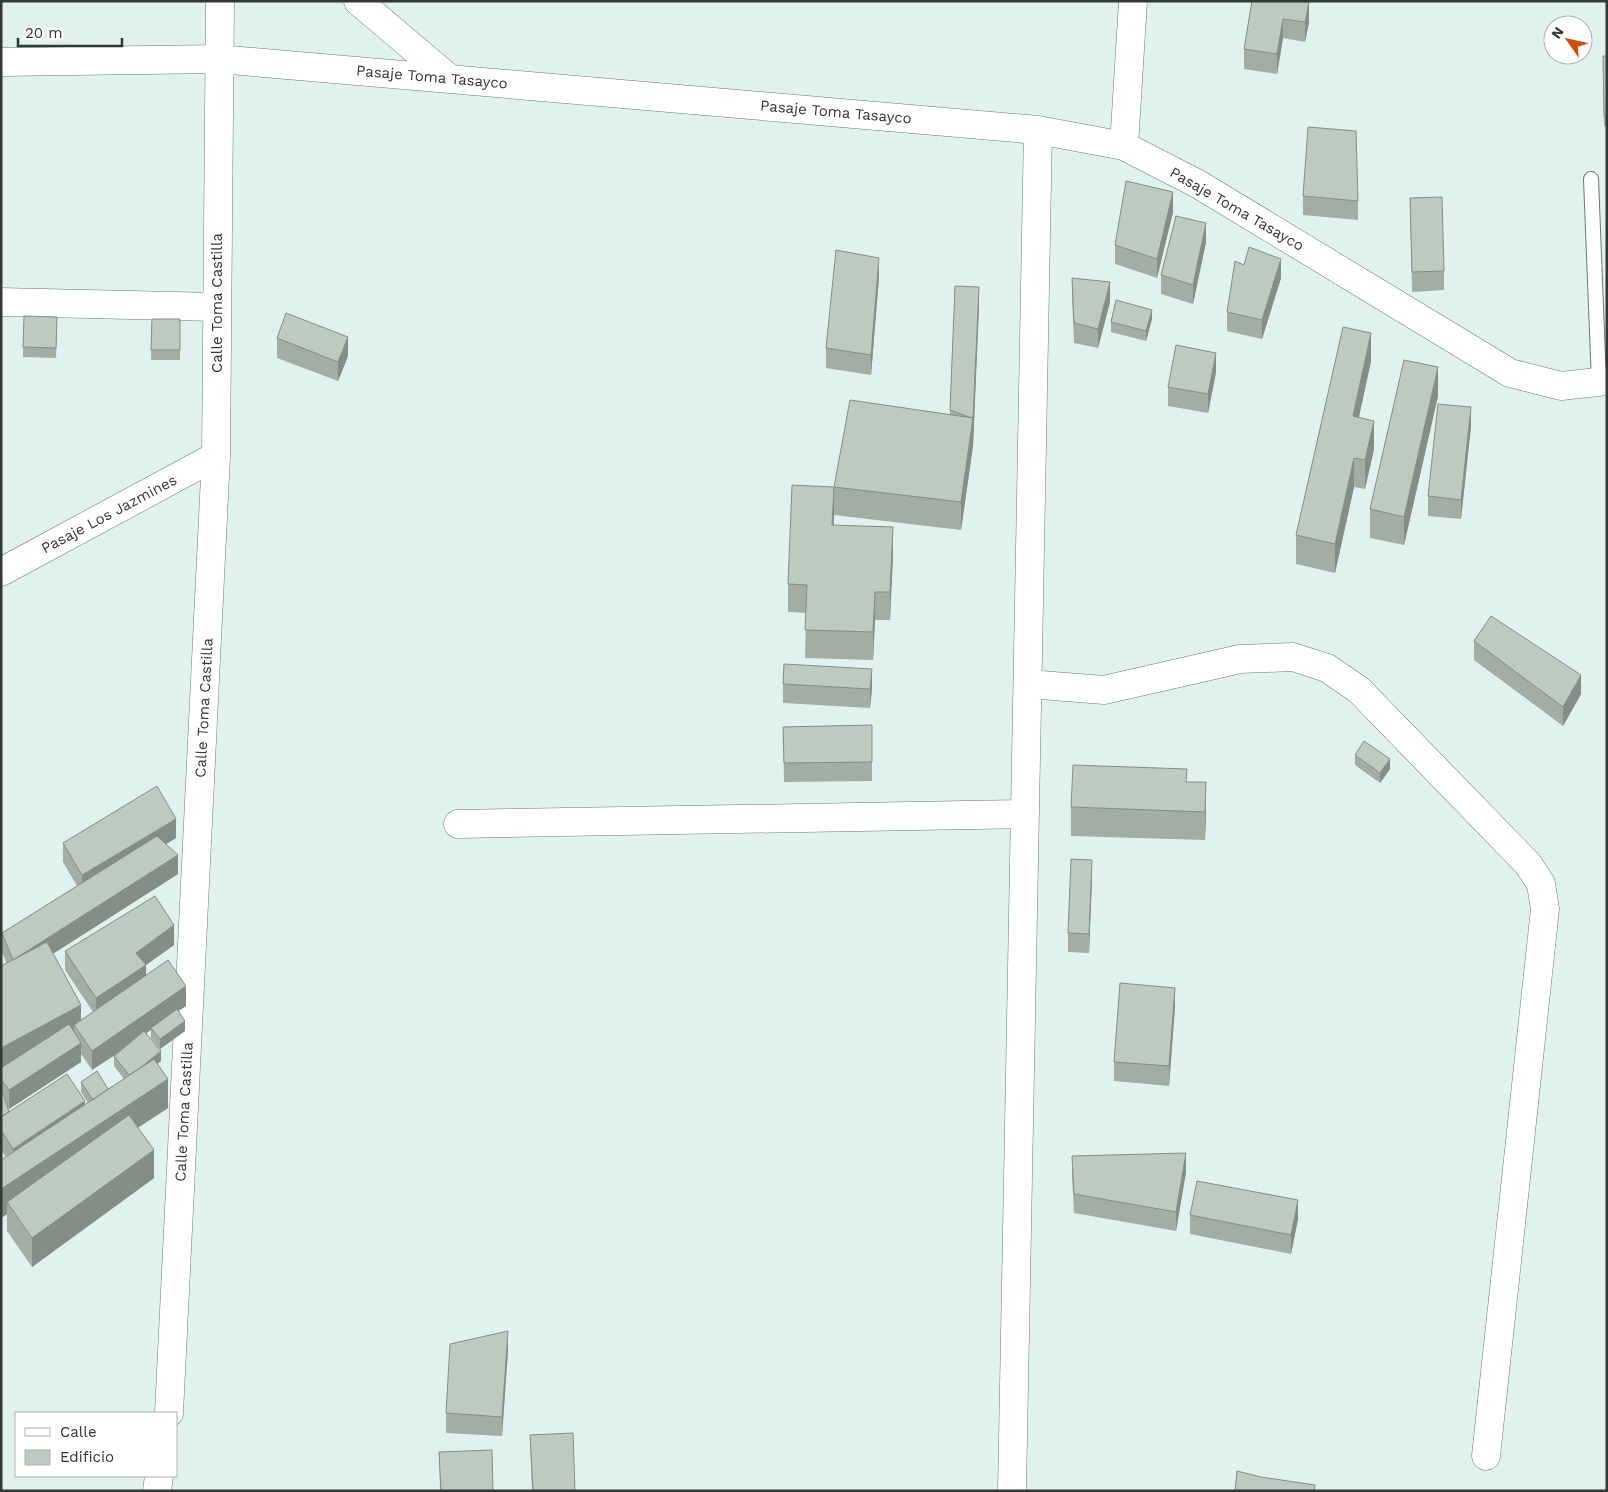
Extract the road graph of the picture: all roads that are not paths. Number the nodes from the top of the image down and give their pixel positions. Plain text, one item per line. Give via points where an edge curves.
1 (220, 1) edge
2 (358, 1) edge
3 (1132, 1) edge
4 (218, 59) junction
5 (1, 62) edge
6 (450, 79) junction
7 (1038, 130) junction
8 (1124, 146) junction
9 (1591, 179) dead end
10 (1, 302) edge
11 (217, 306) junction
12 (1603, 382) edge
13 (216, 456) junction
14 (1, 572) edge
15 (1028, 684) junction
16 (1025, 814) junction
17 (458, 824) dead end
18 (169, 1412) edge
19 (1486, 1456) dead end
20 (159, 1477) edge
21 (157, 1491) edge
22 (1012, 1491) edge

1 - 4 street, Calle Toma Castilla
2 - 6 street
3 - 8 street
4 - 5 street, Pasaje Toma Tasayco
4 - 6 street, Pasaje Toma Tasayco
4 - 11 street, Calle Toma Castilla
6 - 7 street, Pasaje Toma Tasayco
7 - 8 street, Pasaje Toma Tasayco
7 - 15 street
8 - 12 street, Pasaje Toma Tasayco via 1198,184 1510,373 1561,386
9 - 12 lane
10 - 11 street
11 - 13 street, Calle Toma Castilla
13 - 14 street, Pasaje Los Jazmines
13 - 18 street, Calle Toma Castilla
15 - 16 street
15 - 19 street via 1104,690 1240,659 1293,657 1327,668 1360,690 1528,864 1541,884 1545,909
16 - 17 street
16 - 22 street
20 - 21 street

